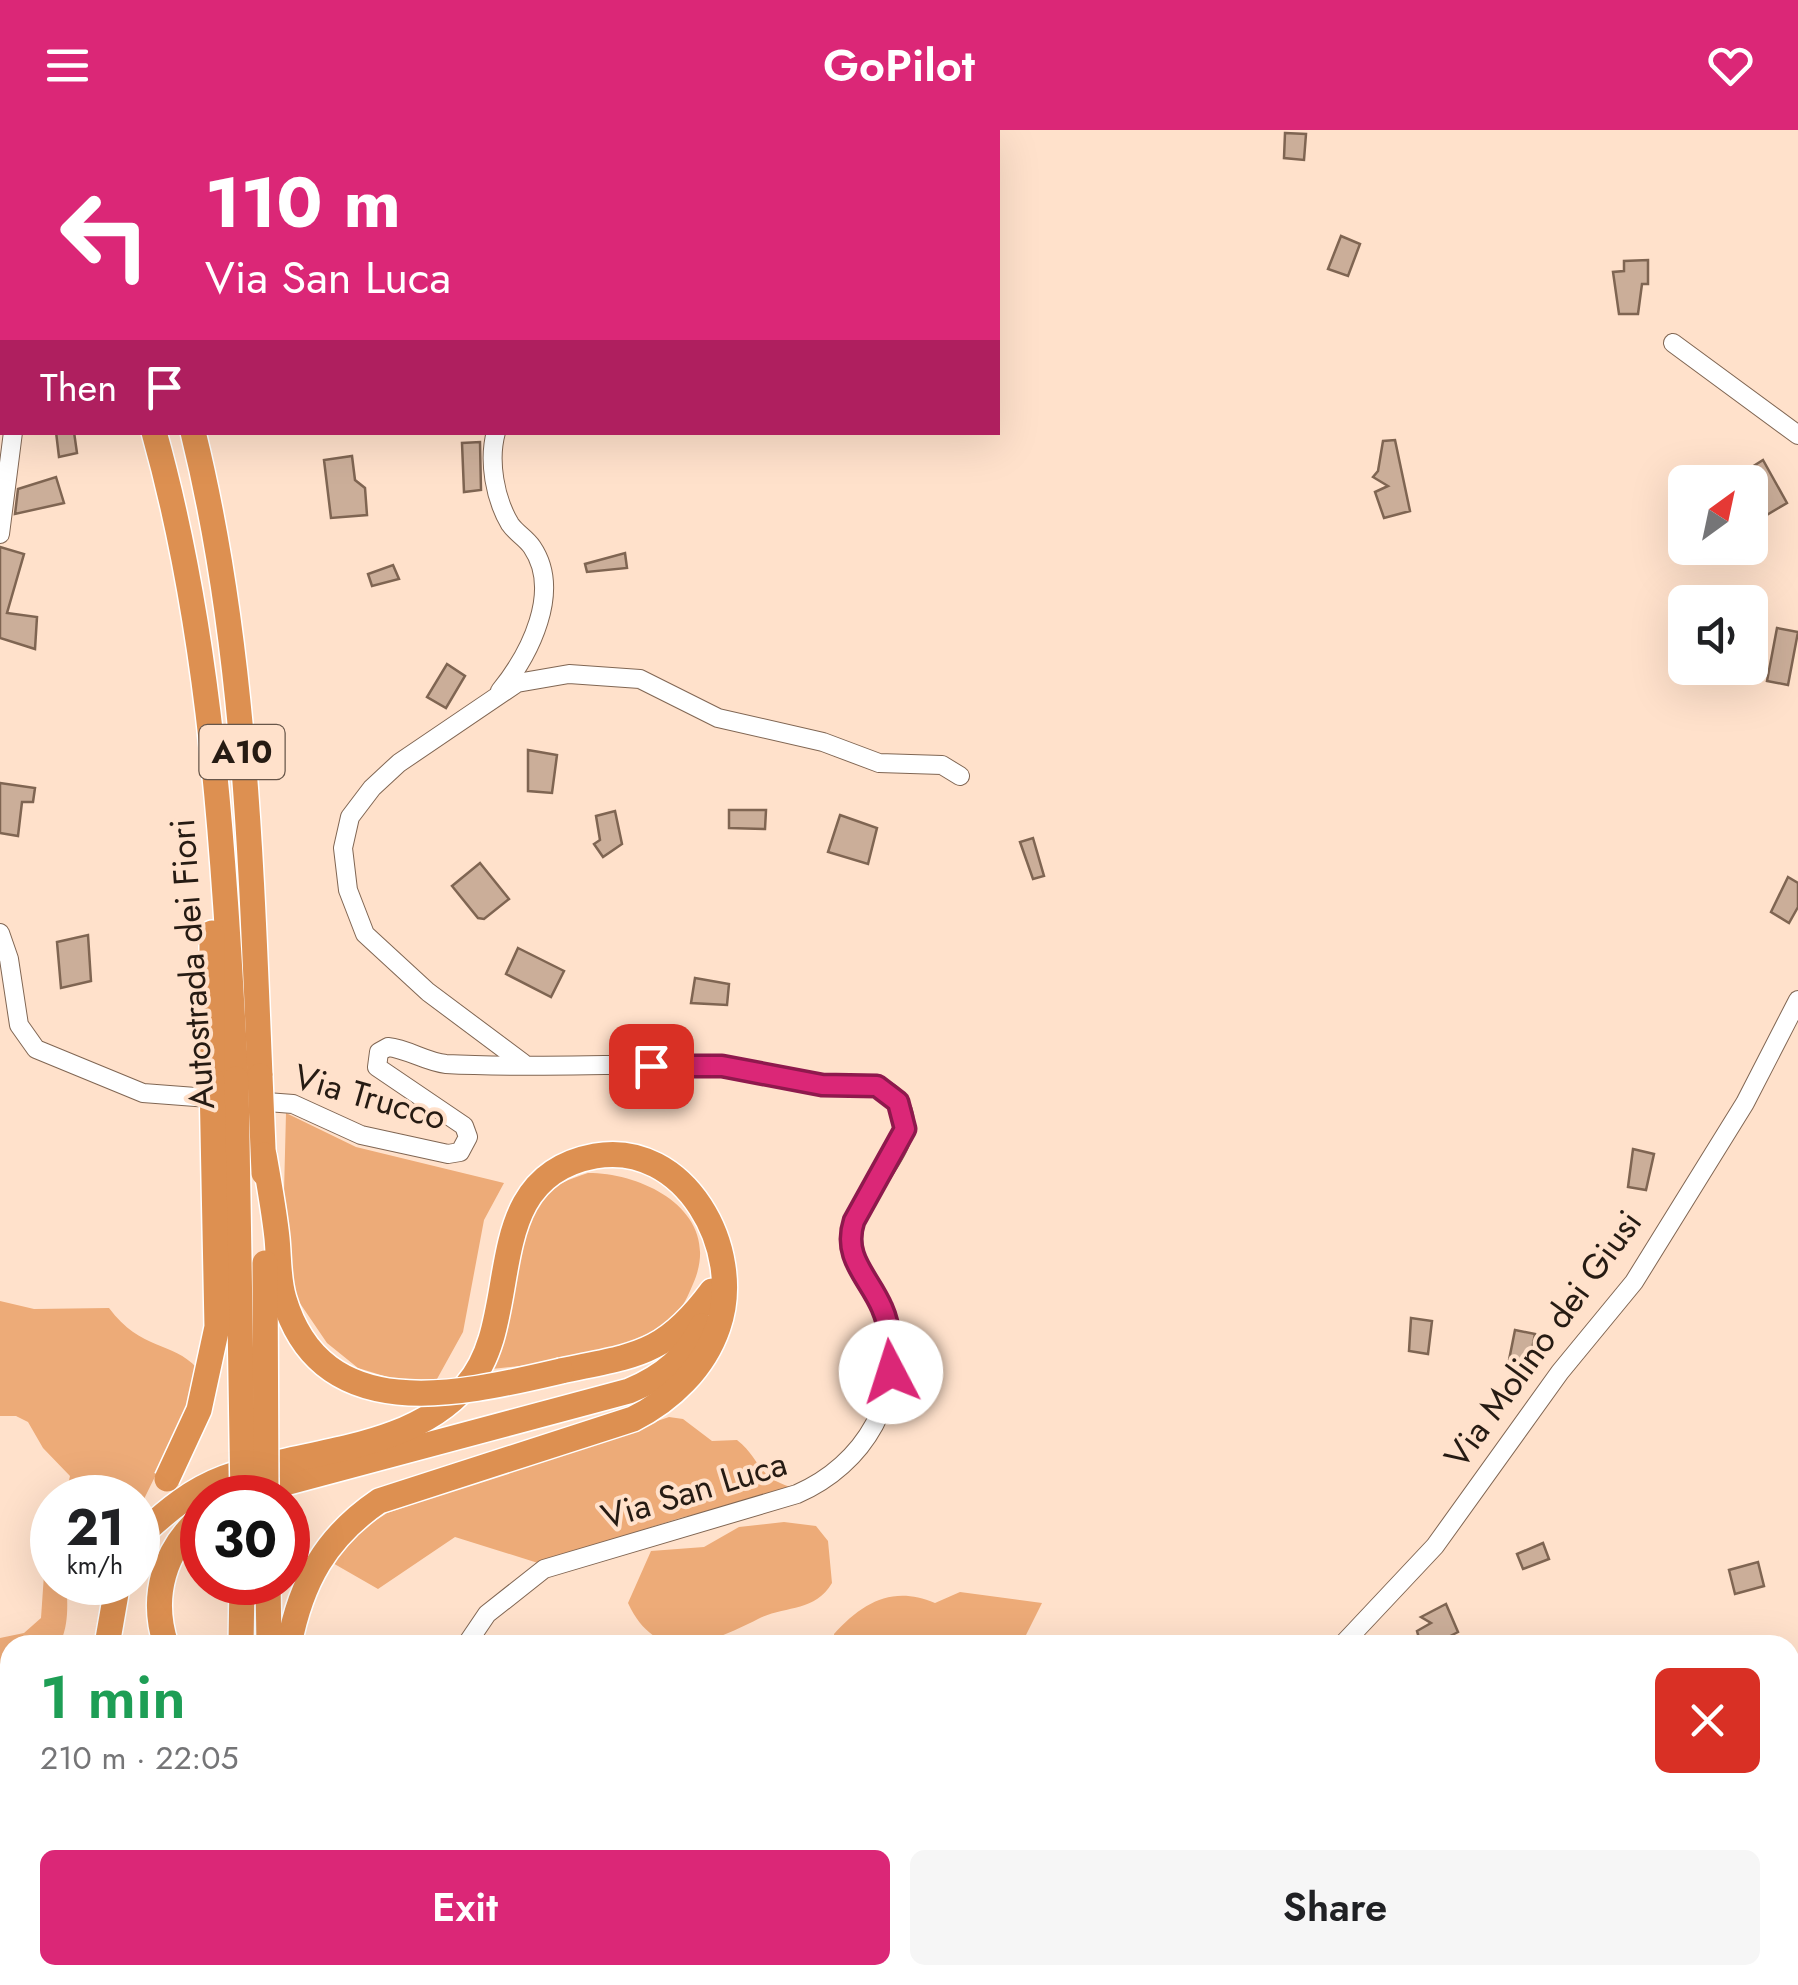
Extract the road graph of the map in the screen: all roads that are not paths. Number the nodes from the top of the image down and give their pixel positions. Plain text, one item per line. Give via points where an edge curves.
1 (1673, 344) dead end
2 (14, 435) edge
3 (155, 435) edge
4 (193, 435) edge
5 (495, 435) edge
6 (1798, 435) edge
7 (0, 534) edge
8 (489, 704) junction
9 (960, 776) dead end
10 (0, 933) edge
11 (1798, 1000) edge
12 (524, 1063) junction
13 (236, 1078) junction
14 (264, 1155) junction
15 (720, 1259) junction
16 (712, 1292) junction
17 (240, 1475) edge
18 (266, 1475) edge
19 (310, 1478) edge
20 (160, 1494) edge
21 (160, 1518) edge
22 (180, 1538) edge
23 (114, 1605) edge
24 (242, 1605) edge
25 (268, 1605) edge
26 (109, 1635) edge
27 (163, 1635) edge
28 (241, 1635) edge
29 (269, 1635) edge
30 (291, 1635) edge
31 (473, 1635) edge
32 (1352, 1635) edge

1 - 6 street
2 - 7 street
3 - 13 highway, Autostrada dei Fiori / A10 via 194,609 221,854
4 - 13 highway, Autostrada dei Fiori / A10 via 235,686 251,855
5 - 8 street via 496,490 511,526 532,547 545,602 510,678
8 - 9 street via 517,684 570,674 640,678 718,718 880,763 942,765
8 - 12 street via 372,788 350,817 343,848 348,890 366,934 428,992
10 - 12 street, Via Trucco via 16,1016 29,1042 53,1059 143,1093 292,1104 360,1135 454,1154 467,1143 464,1126 380,1072 379,1052 394,1047 436,1062
11 - 32 street, Via Molino dei Giusi via 1746,1103 1634,1282 1422,1562
12 - 31 street, Via San Luca via 722,1066 822,1085 868,1084 892,1095 905,1129 850,1238 852,1257 882,1308 891,1372 864,1442 827,1478 734,1515 544,1570 487,1614
13 - 14 highway, Autostrada dei Fiori / A10, bridge
13 - 17 highway, Autostrada dei Fiori / A10, bridge
13 - 20 highway, bridge via 217,1327 198,1410
14 - 16 highway, bridge via 284,1300 322,1359 372,1387 422,1396 474,1391 654,1348 680,1332
14 - 18 highway, Autostrada dei Fiori / A10, bridge
15 - 16 highway
15 - 21 highway via 702,1208 664,1170 617,1154 568,1166 538,1188 511,1232 487,1352 448,1403 386,1435 221,1479
15 - 30 highway via 718,1326 700,1361 665,1400 633,1419 379,1501 326,1546
16 - 19 highway via 688,1350 647,1384
22 - 27 highway via 161,1578
23 - 26 highway
24 - 28 highway
25 - 29 highway

